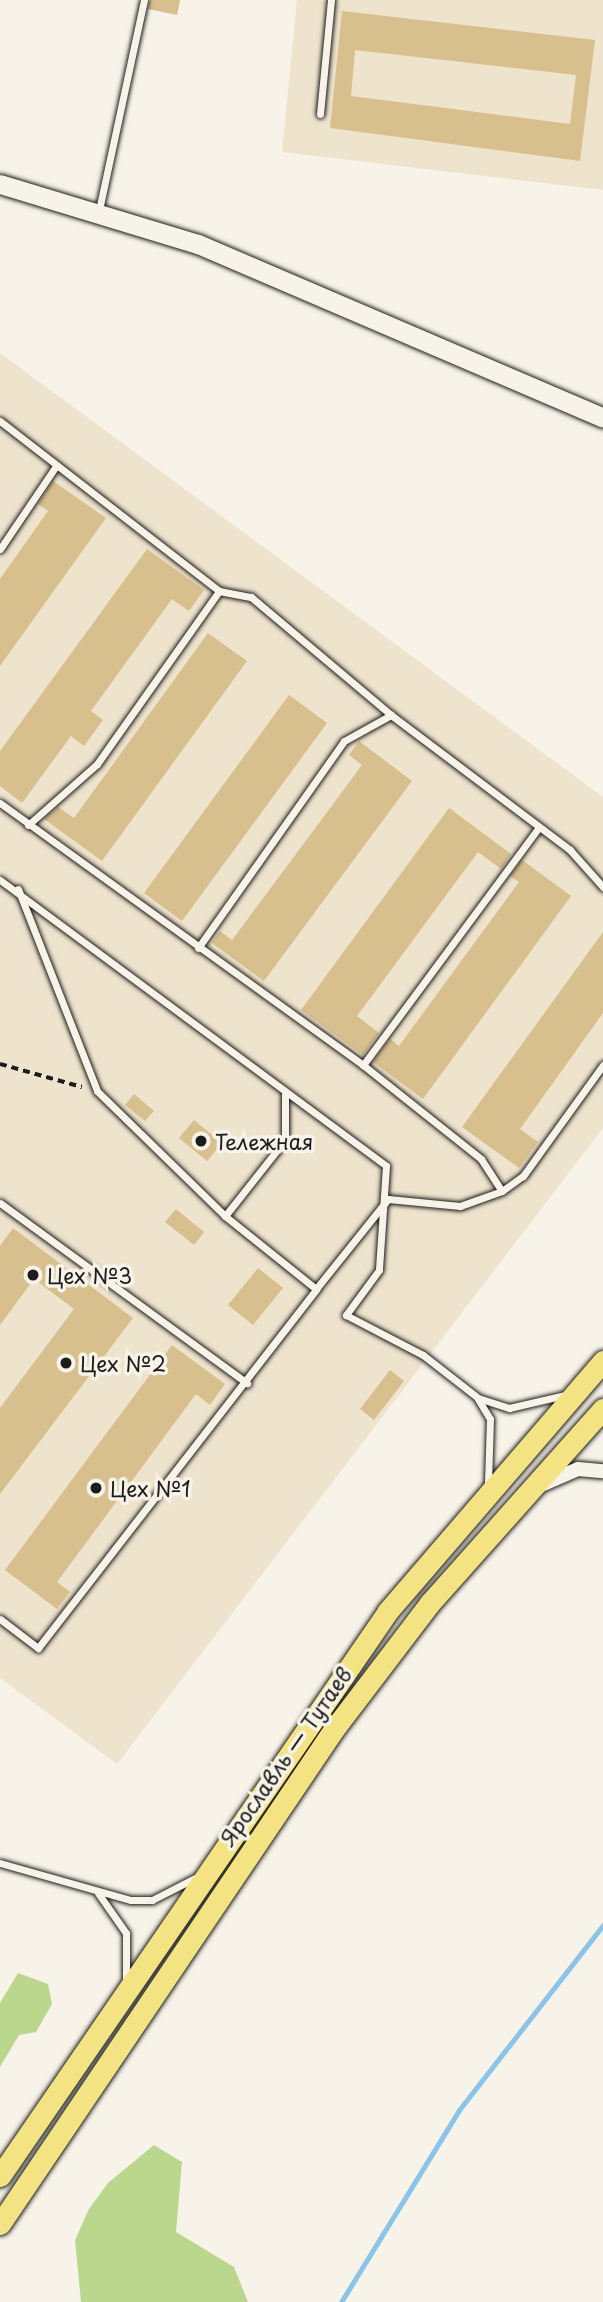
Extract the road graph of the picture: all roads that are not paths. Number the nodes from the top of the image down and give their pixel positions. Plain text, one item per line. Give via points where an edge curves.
1 (144, 0) edge
2 (331, 0) edge
3 (320, 114) dead end
4 (0, 184) edge
5 (99, 210) junction
6 (603, 418) edge
7 (0, 421) edge
8 (56, 466) junction
9 (0, 549) edge
10 (219, 591) junction
11 (391, 715) junction
12 (0, 803) edge
13 (28, 825) junction
14 (539, 827) junction
15 (0, 880) edge
16 (603, 887) edge
17 (17, 889) junction
18 (198, 948) junction
19 (363, 1065) junction
20 (603, 1065) edge
21 (285, 1094) junction
22 (502, 1191) junction
23 (388, 1199) junction
24 (0, 1203) edge
25 (225, 1216) junction
26 (316, 1289) junction
27 (603, 1361) edge
28 (247, 1383) junction
29 (575, 1391) junction
30 (478, 1398) junction
31 (603, 1409) edge
32 (603, 1471) edge
33 (522, 1497) junction
34 (475, 1506) junction
35 (0, 1619) edge
36 (0, 1863) edge
37 (207, 1866) junction
38 (97, 1893) junction
39 (121, 1996) junction
40 (0, 2176) edge
41 (0, 2224) edge

1 - 5 lane
2 - 3 lane
4 - 5 street
5 - 6 street via 271,274
7 - 8 lane
8 - 9 lane
8 - 10 lane
10 - 11 lane via 251,597
10 - 13 lane via 97,764
11 - 14 lane
11 - 18 lane via 344,741
12 - 13 lane
13 - 18 lane
14 - 16 lane
14 - 19 lane
15 - 17 lane
17 - 21 lane
17 - 25 lane via 97,1091
18 - 19 lane
19 - 22 lane via 481,1159
20 - 22 lane via 523,1176
21 - 23 lane via 386,1166
21 - 25 lane via 285,1140
22 - 23 lane via 460,1206
23 - 26 lane
23 - 30 lane via 379,1270 346,1315 423,1355
24 - 28 lane
25 - 26 lane
26 - 28 lane
27 - 29 main road, Ярославль — Тутаев
28 - 35 lane via 38,1648
29 - 30 lane via 539,1406 509,1408
29 - 34 main road, Ярославль — Тутаев
30 - 34 lane via 490,1419 494,1452 491,1479
31 - 33 main road, Ярославль — Тутаев
32 - 33 street via 578,1469
33 - 41 main road, Ярославль — Тутаев via 334,1729
34 - 37 main road, Ярославль — Тутаев via 373,1631
36 - 38 lane
37 - 38 lane via 152,1900
37 - 39 main road, Ярославль — Тутаев
38 - 39 lane via 127,1933 128,1972
39 - 40 main road, Ярославль — Тутаев

